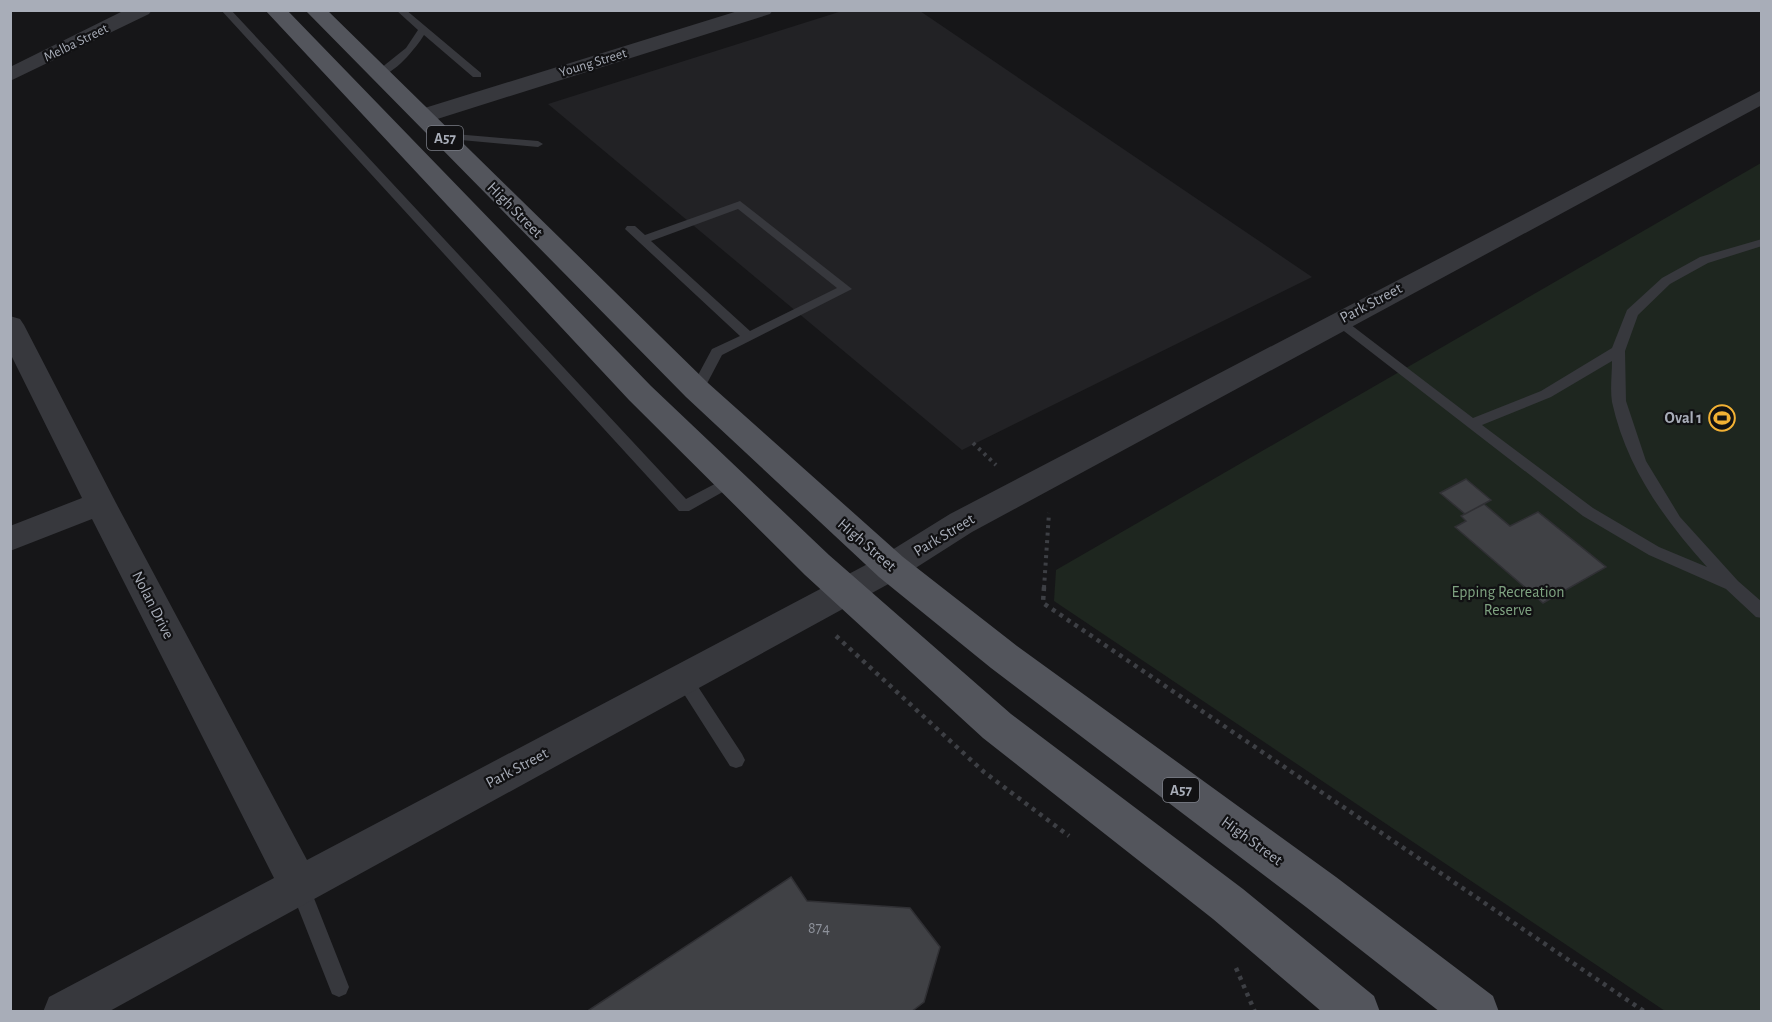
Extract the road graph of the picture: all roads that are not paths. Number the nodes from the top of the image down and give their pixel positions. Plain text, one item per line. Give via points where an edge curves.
1 (142, 10) edge
2 (225, 10) edge
3 (275, 10) edge
4 (315, 10) edge
5 (400, 10) edge
6 (763, 10) edge
7 (423, 30) junction
8 (380, 74) junction
9 (10, 75) edge
10 (477, 75) dead end
11 (1761, 96) edge
12 (423, 116) junction
13 (443, 136) junction
14 (538, 144) dead end
15 (631, 230) dead end
16 (642, 240) junction
17 (1761, 242) edge
18 (1337, 321) junction
19 (10, 325) edge
20 (749, 337) junction
21 (1618, 351) junction
22 (697, 390) junction
23 (1471, 424) junction
24 (730, 481) junction
25 (100, 503) junction
26 (10, 539) edge
27 (891, 567) junction
28 (1732, 585) junction
29 (846, 591) junction
30 (1761, 612) edge
31 (684, 678) junction
32 (736, 760) dead end
33 (298, 885) junction
34 (339, 987) dead end
35 (64, 1011) edge
36 (1358, 1011) edge
37 (1477, 1011) edge

1 - 9 street, Melba Street
2 - 24 lane via 684,507
3 - 24 main road, High Street via 640,393
4 - 8 main road, High Street / A57
5 - 7 lane
6 - 12 street, Young Street
7 - 8 lane via 410,50
7 - 10 lane
8 - 12 main road, High Street / A57
11 - 18 street, Park Street
12 - 13 main road, High Street / A57
13 - 14 lane
13 - 22 main road, High Street / A57
15 - 16 lane
16 - 20 lane
16 - 20 lane via 740,204 846,289
17 - 21 lane via 1704,260 1666,281 1632,313
18 - 23 lane
18 - 27 street, Park Street via 961,523
19 - 25 street, Nolan Drive
20 - 22 lane via 717,352
21 - 23 lane via 1546,394
21 - 28 lane via 1619,401 1639,462 1675,521
22 - 27 main road, High Street / A57
23 - 28 lane via 1588,512 1654,551
24 - 29 main road, High Street
25 - 26 street
25 - 33 street, Nolan Drive
27 - 29 street, Park Street
27 - 37 main road, High Street / A57 via 1023,672
28 - 30 lane
29 - 31 street, Park Street
29 - 36 main road, High Street via 997,726 1228,904
31 - 32 lane
31 - 33 street, Park Street
33 - 34 lane
33 - 35 street, Park Street

